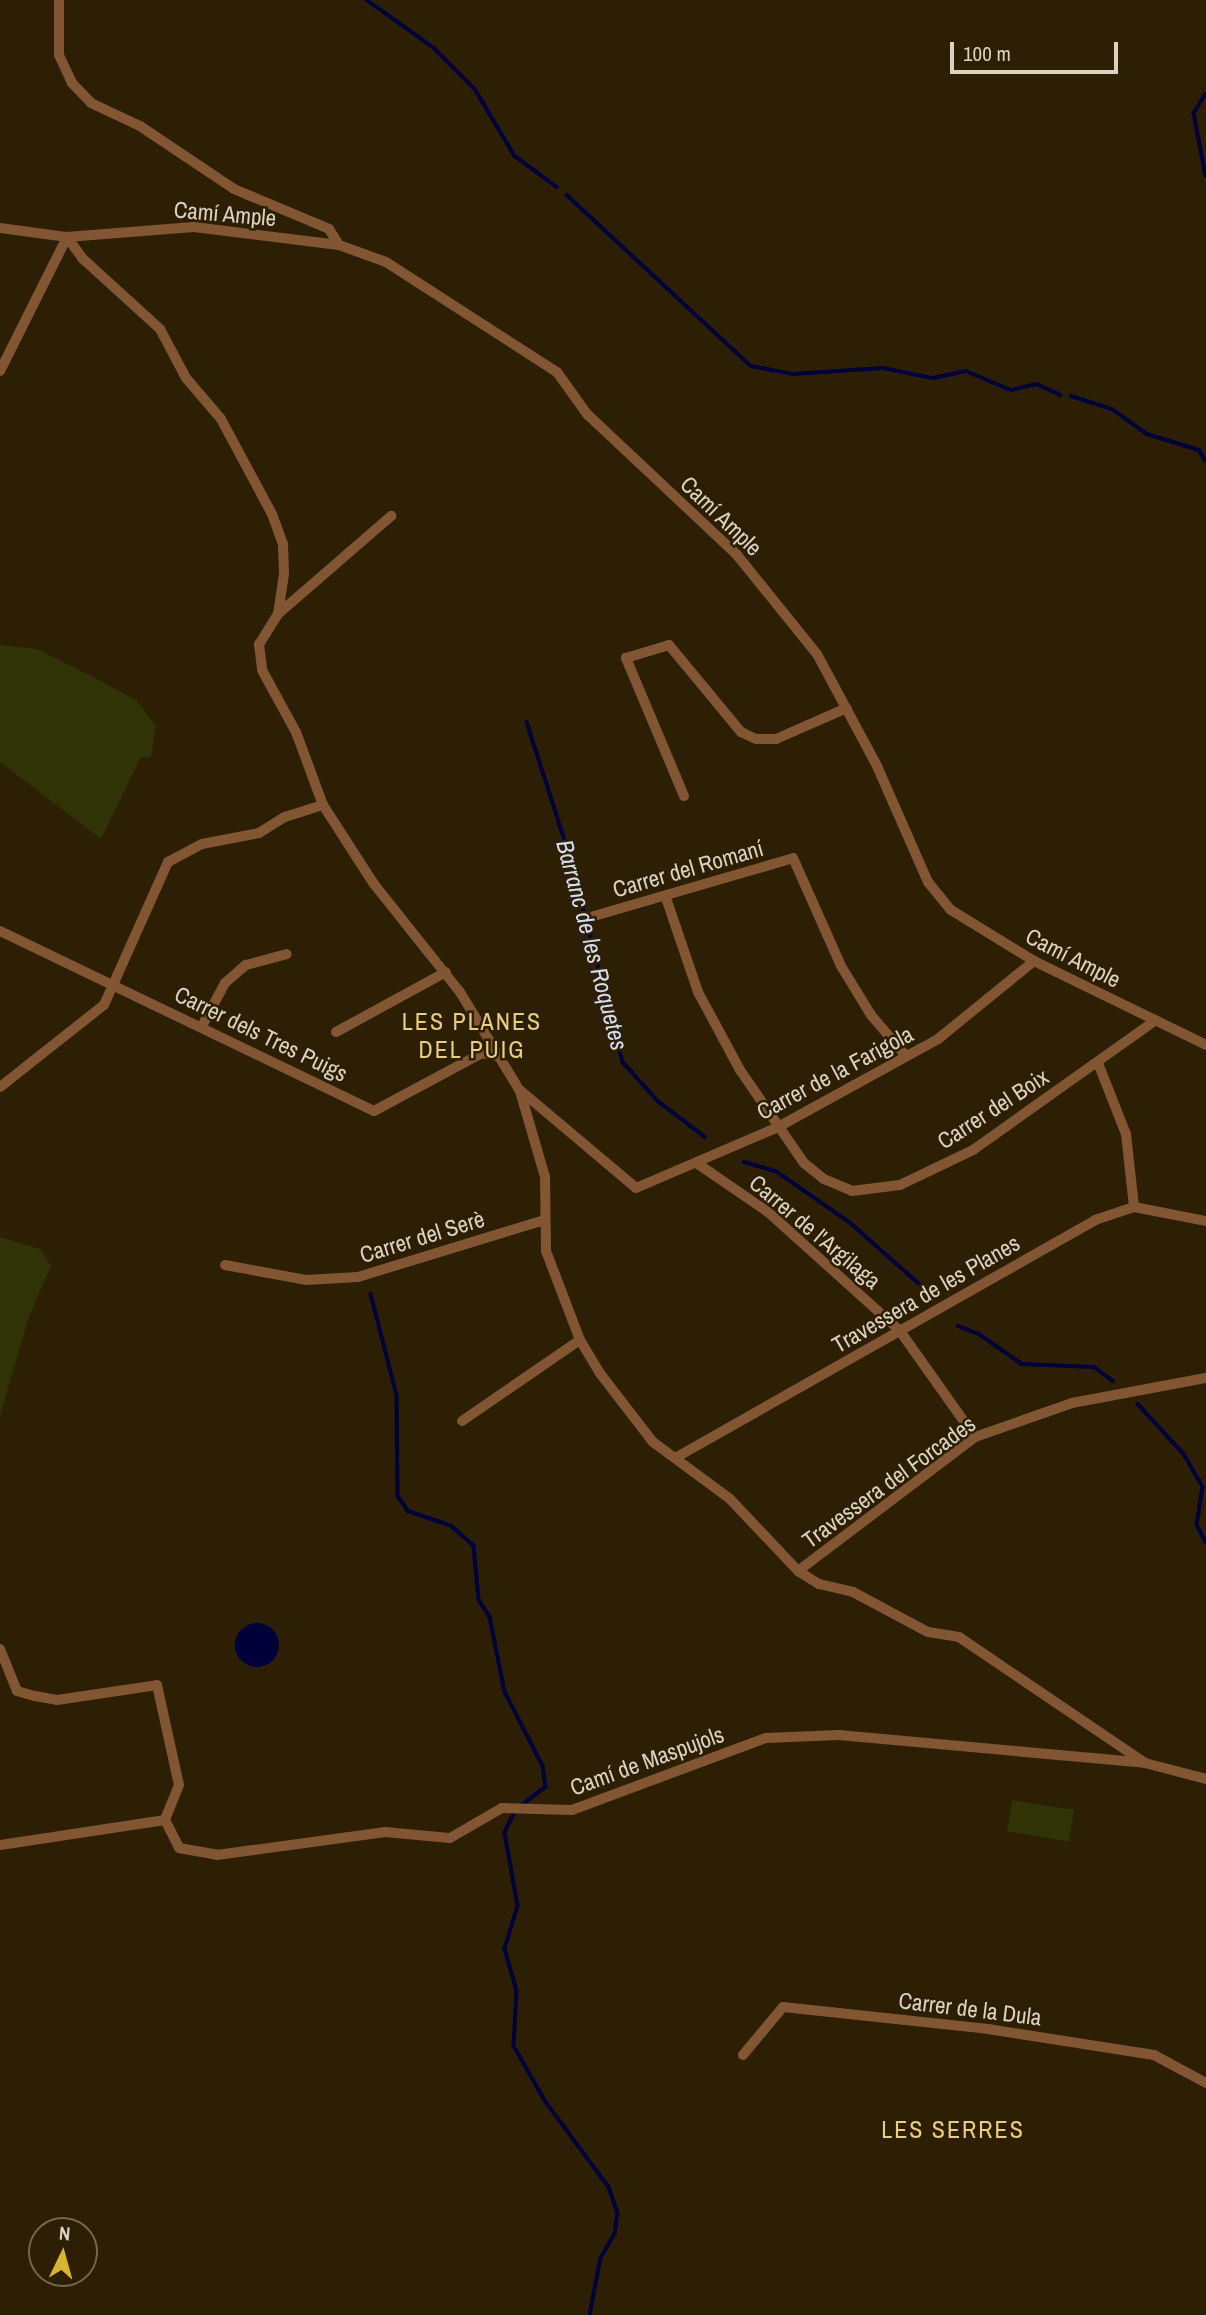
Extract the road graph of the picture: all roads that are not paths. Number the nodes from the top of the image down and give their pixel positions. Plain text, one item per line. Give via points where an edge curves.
1 (59, 0) edge
2 (0, 228) edge
3 (67, 237) junction
4 (339, 245) junction
5 (0, 372) edge
6 (391, 516) dead end
7 (278, 614) junction
8 (847, 708) junction
9 (684, 796) dead end
10 (323, 805) junction
11 (666, 898) junction
12 (594, 916) dead end
13 (0, 931) edge
14 (287, 954) dead end
15 (1034, 961) junction
16 (446, 972) junction
17 (116, 986) junction
18 (1156, 1020) junction
19 (202, 1026) junction
20 (336, 1032) dead end
21 (1206, 1045) edge
22 (906, 1056) junction
23 (503, 1057) junction
24 (1098, 1062) junction
25 (0, 1087) edge
26 (520, 1090) junction
27 (778, 1127) junction
28 (698, 1164) junction
29 (1134, 1207) junction
30 (544, 1220) junction
31 (1206, 1221) edge
32 (225, 1265) dead end
33 (900, 1331) junction
34 (579, 1340) junction
35 (1206, 1378) edge
36 (462, 1420) dead end
37 (975, 1437) junction
38 (675, 1458) junction
39 (798, 1571) junction
40 (0, 1649) edge
41 (1145, 1763) junction
42 (1206, 1779) edge
43 (164, 1820) junction
44 (0, 1845) edge
45 (743, 2055) dead end
46 (1206, 2083) edge

1 - 4 street via 59,55 72,83 91,103 140,126 234,189 329,229
2 - 3 street, Camí Ample
3 - 4 street, Camí Ample via 194,227
3 - 5 street
3 - 7 street via 82,258 160,329 186,378 221,419 284,544
4 - 8 street, Camí Ample via 386,262 557,372 587,414 737,555 817,654
6 - 7 street
7 - 10 street via 260,644 260,662 296,732
8 - 9 street via 776,739 741,732 670,645 626,658
8 - 15 street, Camí Ample via 928,882 951,910
10 - 16 street via 374,884
10 - 17 street via 285,817 259,833 202,844 168,862
11 - 12 street, Carrer del Romaní
11 - 22 street, Carrer del Romaní via 793,858 841,966 871,1015
11 - 27 street, Carrer del Boix via 698,992
13 - 17 street, Carrer dels Tres Puigs
14 - 19 street via 246,965 212,1000
15 - 18 street, Camí Ample
15 - 22 street, Carrer de la Farigola via 938,1039
16 - 20 street
16 - 23 street
17 - 19 street, Carrer dels Tres Puigs
17 - 25 street via 74,1032
18 - 21 street, Camí Ample
18 - 24 street, Carrer del Boix
19 - 23 street, Carrer dels Tres Puigs via 374,1111 482,1053
22 - 27 street, Carrer de la Farigola
23 - 26 street
24 - 27 street, Carrer del Boix via 973,1150 877,1190 852,1191 824,1179
24 - 29 street via 1126,1134
26 - 28 street, Carrer de la Farigola via 636,1188
26 - 30 street via 545,1177
27 - 28 street, Carrer de la Farigola
28 - 33 street, Carrer de l'Argilaga via 768,1212
29 - 31 street, Travessera de les Planes
29 - 33 street, Travessera de les Planes via 1095,1220
30 - 32 street, Carrer del Serè via 358,1277 306,1280
30 - 34 street via 546,1251
33 - 37 street, Carrer de l'Argilaga
33 - 38 street, Travessera de les Planes
34 - 36 street
34 - 38 street via 631,1415
35 - 37 street, Travessera del Forcades via 1072,1403
37 - 39 street, Travessera del Forcades
38 - 39 street via 730,1499
39 - 41 street via 819,1584 853,1592 928,1632 960,1637
40 - 43 street via 16,1691 35,1696 57,1700 158,1685 179,1785
41 - 42 street, Camí de Maspujols
41 - 43 street, Camí de Maspujols via 839,1735 766,1738 572,1810 502,1808 450,1838 385,1832 217,1855 179,1848
43 - 44 street
45 - 46 street, Carrer de la Dula via 783,2007 1154,2055

